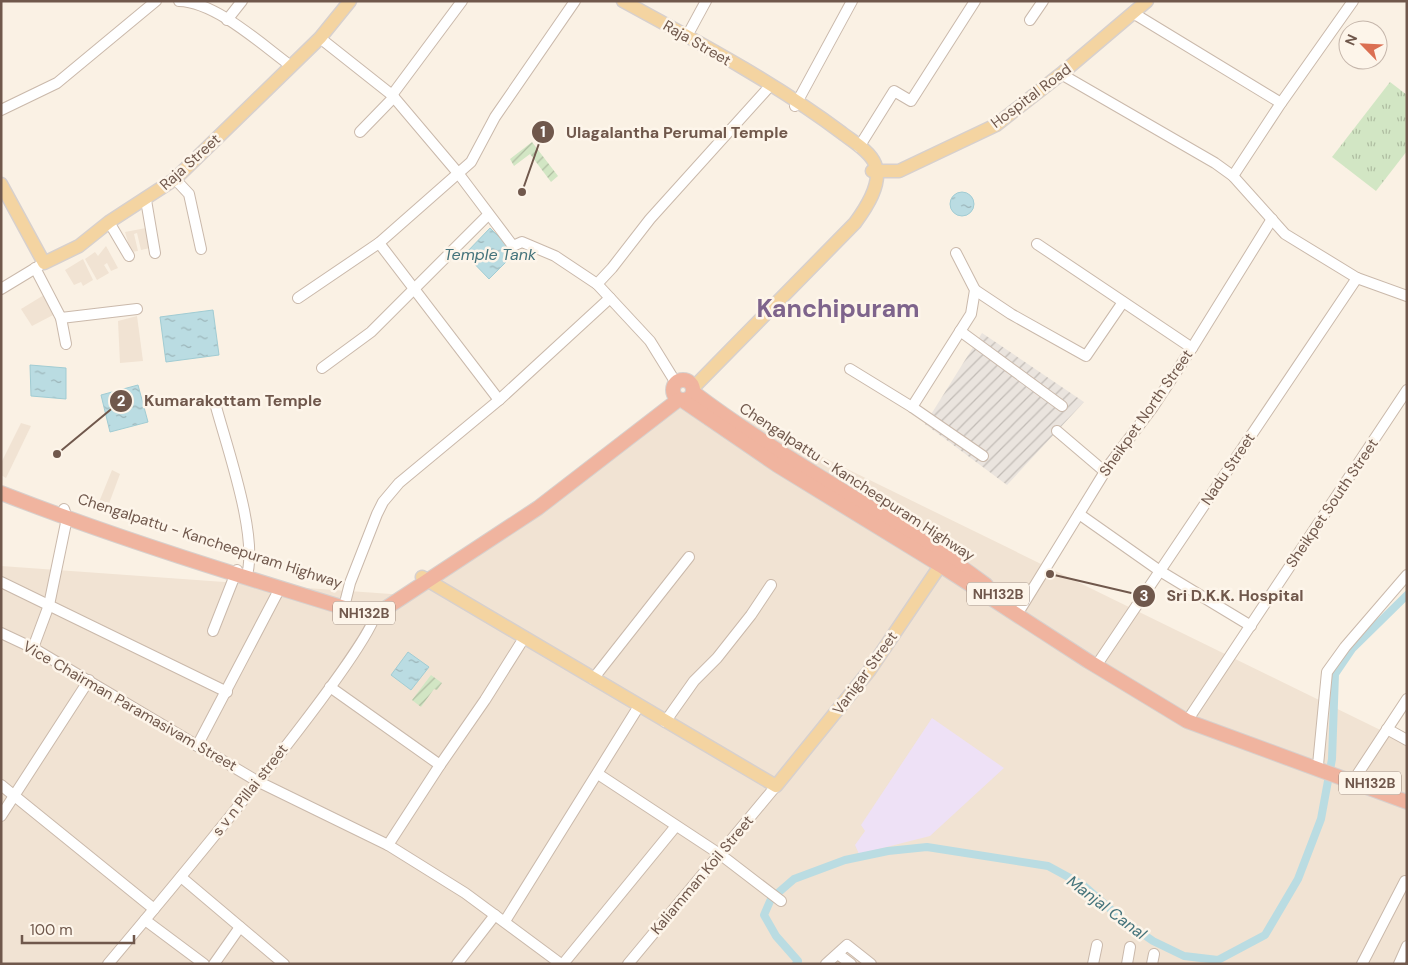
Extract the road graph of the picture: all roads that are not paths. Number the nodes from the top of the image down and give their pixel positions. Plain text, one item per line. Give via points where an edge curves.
1 (180, 1) edge
2 (242, 1) edge
3 (350, 1) edge
4 (462, 1) edge
5 (575, 1) edge
6 (623, 1) edge
7 (706, 1) edge
8 (852, 1) edge
9 (975, 1) edge
10 (1043, 1) edge
11 (1147, 1) edge
12 (1353, 1) edge
13 (150, 3) edge
14 (1133, 13) junction
15 (227, 20) junction
16 (1030, 20) dead end
17 (687, 36) junction
18 (320, 38) junction
19 (291, 66) junction
20 (1061, 74) junction
21 (770, 86) junction
22 (393, 96) junction
23 (796, 103) junction
24 (1280, 103) junction
25 (1, 110) edge
26 (360, 132) dead end
27 (860, 147) junction
28 (875, 171) junction
29 (458, 173) junction
30 (1233, 176) junction
31 (175, 179) junction
32 (1, 184) edge
33 (146, 200) junction
34 (488, 215) junction
35 (1272, 219) junction
36 (109, 222) junction
37 (379, 243) junction
38 (1037, 244) dead end
39 (201, 249) dead end
40 (155, 253) dead end
41 (956, 253) dead end
42 (129, 256) dead end
43 (40, 265) junction
44 (1357, 278) junction
45 (597, 284) junction
46 (414, 288) junction
47 (1, 289) edge
48 (975, 290) junction
49 (1407, 296) edge
50 (298, 298) dead end
51 (610, 298) junction
52 (1123, 302) junction
53 (137, 309) dead end
54 (61, 318) junction
55 (960, 331) junction
56 (66, 344) dead end
57 (1192, 348) junction
58 (322, 368) dead end
59 (850, 369) dead end
60 (1407, 390) edge
61 (684, 391) junction
62 (499, 400) junction
63 (215, 403) dead end
64 (912, 406) junction
65 (1062, 406) dead end
66 (1056, 431) dead end
67 (984, 456) dead end
68 (1104, 471) junction
69 (1, 488) edge
70 (1, 493) edge
71 (65, 514) junction
72 (1079, 514) junction
73 (689, 557) dead end
74 (943, 560) junction
75 (1160, 570) junction
76 (242, 573) junction
77 (1407, 576) edge
78 (424, 579) junction
79 (1, 582) edge
80 (771, 585) dead end
81 (280, 588) junction
82 (345, 603) junction
83 (48, 605) junction
84 (1021, 608) junction
85 (377, 611) junction
86 (361, 613) junction
87 (1250, 626) junction
88 (213, 632) dead end
89 (2, 636) edge
90 (365, 636) junction
91 (524, 638) junction
92 (34, 648) junction
93 (1098, 663) junction
94 (593, 679) junction
95 (89, 680) junction
96 (330, 687) junction
97 (227, 692) junction
98 (1407, 699) edge
99 (639, 706) junction
100 (1189, 719) junction
101 (665, 722) junction
102 (1388, 729) junction
103 (1407, 740) edge
104 (197, 746) junction
105 (440, 765) junction
106 (1324, 769) junction
107 (598, 774) junction
108 (1355, 778) junction
109 (257, 781) junction
110 (1, 785) edge
111 (776, 786) junction
112 (1407, 795) edge
113 (15, 796) junction
114 (1407, 802) edge
115 (1, 816) edge
116 (676, 826) junction
117 (388, 845) junction
118 (721, 855) junction
119 (181, 877) junction
120 (1405, 881) dead end
121 (782, 901) dead end
122 (154, 909) junction
123 (495, 915) junction
124 (144, 920) junction
125 (505, 921) junction
126 (240, 927) junction
127 (1097, 945) dead end
128 (1130, 946) dead end
129 (1407, 946) edge
130 (838, 954) junction
131 (850, 963) edge
132 (108, 964) edge
133 (204, 964) edge
134 (214, 964) edge
135 (284, 964) edge
136 (457, 964) edge
137 (562, 964) edge
138 (628, 964) edge
139 (826, 964) edge
140 (871, 964) edge
141 (1093, 964) edge
142 (1127, 964) edge
143 (1362, 964) edge
144 (1399, 964) edge

1 - 15 street via 193,2
2 - 15 street
3 - 18 main road, Raja Street
4 - 22 street
5 - 29 street via 496,117 471,162
6 - 17 main road, Raja Street
7 - 17 street
8 - 23 street
9 - 27 street via 911,101 894,91
10 - 16 street
11 - 14 main road, Hospital Road
12 - 24 street
13 - 25 street via 57,83
14 - 20 main road, Hospital Road
14 - 24 street
15 - 19 street
17 - 21 main road, Raja Street
18 - 19 main road, Raja Street
18 - 22 street
19 - 31 main road, Raja Street
20 - 28 main road, Hospital Road via 996,125 899,171
20 - 30 street
21 - 23 main road, Raja Street
21 - 45 street via 650,219
22 - 26 street
22 - 29 street
23 - 27 main road, Raja Street
23 - 28 main road, Raja Street via 862,155
24 - 30 street
27 - 28 main road, Raja Street via 875,162
28 - 61 main road via 851,219
29 - 34 street
29 - 37 street
30 - 35 street
31 - 33 main road, Raja Street
31 - 39 street via 189,194
32 - 43 main road
33 - 36 main road, Raja Street
33 - 40 street
34 - 45 street via 513,246 522,242 555,256
34 - 46 street
35 - 44 street via 1285,234
35 - 57 street, Sheikpet North Street
36 - 42 street
36 - 43 main road, Raja Street via 79,246
37 - 46 street
37 - 50 street
38 - 52 street
41 - 48 street
43 - 47 street, Raja Street
43 - 54 street
44 - 49 street
44 - 75 street, Nadu Street
45 - 51 street
46 - 58 street via 371,332
46 - 62 street
48 - 52 street via 1086,356
48 - 55 street via 971,314
51 - 61 street via 650,341
51 - 62 street
52 - 57 street
53 - 54 street
54 - 56 street
55 - 64 street
55 - 65 street
57 - 68 street, Sheikpet North Street via 1153,407
59 - 64 street
60 - 87 street, Sheikpet South Street
61 - 74 highway via 777,465
61 - 78 highway, NH132B
62 - 82 street via 398,483 383,502 362,548
63 - 76 street via 247,522 250,551
64 - 67 street
66 - 68 street
68 - 72 street, Sheikpet North Street
69 - 71 highway, Chengalpattu - Kancheepuram Highway / NH132B
70 - 71 highway, NH132B
71 - 76 highway, NH132B
71 - 83 street
72 - 75 street
72 - 84 street, Sheikpet North Street
73 - 94 street
74 - 84 highway, Chengalpattu - Kancheepuram Highway / NH132B
74 - 93 highway
74 - 111 main road, Vanigar Street via 870,671
75 - 87 street
75 - 93 street, Nadu Street
76 - 81 highway, NH132B
76 - 82 highway, Chengalpattu - Kancheepuram Highway / NH132B
76 - 88 street
77 - 106 street via 1327,672
78 - 85 highway, NH132B
78 - 91 main road
79 - 83 street
80 - 101 street via 751,616 694,681
81 - 86 highway, NH132B
81 - 97 street
82 - 85 highway, Chengalpattu - Kancheepuram Highway / NH132B
83 - 92 street
83 - 97 street
84 - 93 highway, Chengalpattu - Kancheepuram Highway / NH132B
85 - 86 highway, NH132B
85 - 90 street, s v n Pillai street
86 - 90 street via 367,626
87 - 100 street, Sheikpet South Street
89 - 92 street, Vice Chairman Paramasivam Street
90 - 96 street, s v n Pillai street
91 - 94 main road
91 - 105 street
92 - 95 street, Vice Chairman Paramasivam Street
93 - 100 highway
94 - 99 main road
95 - 104 street, Vice Chairman Paramasivam Street
95 - 113 street
96 - 105 street
96 - 109 street, s v n Pillai street
97 - 104 street
98 - 102 street
99 - 101 main road
99 - 107 street
100 - 106 highway
101 - 111 main road
102 - 103 street
102 - 108 street
104 - 109 street, Vice Chairman Paramasivam Street
105 - 117 street
106 - 108 highway, NH132B
106 - 114 highway
107 - 116 street
107 - 125 street
108 - 112 highway, NH132B
109 - 117 street, Vice Chairman Paramasivam Street
109 - 119 street, s v n Pillai street
110 - 113 street
111 - 118 street, Kaliamman Koil Street
113 - 115 street
113 - 122 street
116 - 118 street
116 - 137 street
117 - 123 street, Vice Chairman Paramasivam Street
118 - 121 street
118 - 138 street, Kaliamman Koil Street
119 - 122 street, s v n Pillai street
119 - 126 street
120 - 143 street
122 - 124 street, s v n Pillai street
123 - 125 street, Vice Chairman Paramasivam Street
123 - 136 street
124 - 132 street, s v n Pillai street
124 - 133 street
125 - 137 street, Vice Chairman Paramasivam Street
126 - 134 street
126 - 135 street
127 - 141 street
128 - 142 street
129 - 144 street
130 - 131 street
130 - 139 street
130 - 140 street via 848,945

